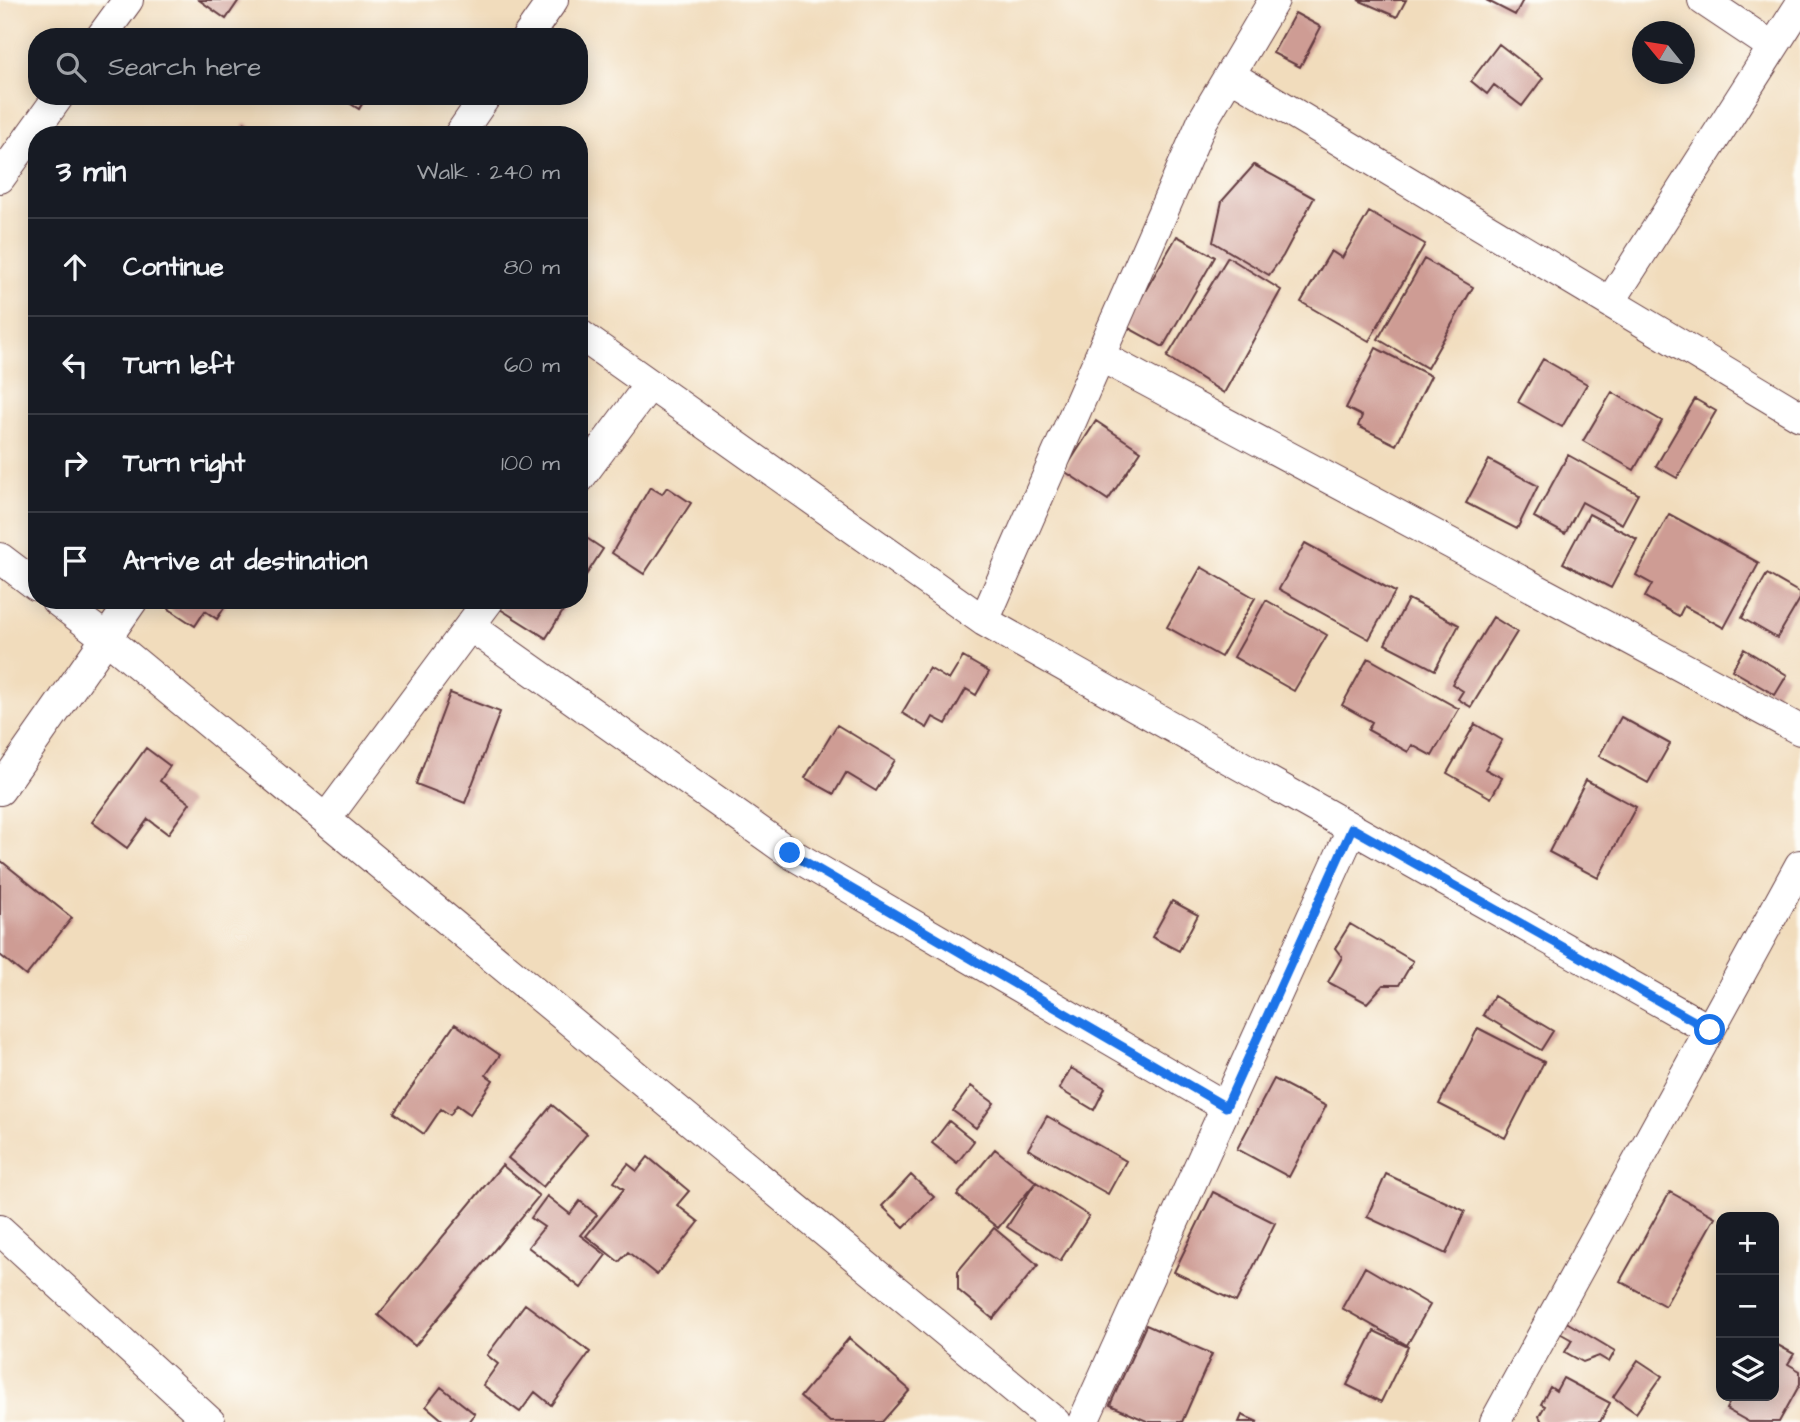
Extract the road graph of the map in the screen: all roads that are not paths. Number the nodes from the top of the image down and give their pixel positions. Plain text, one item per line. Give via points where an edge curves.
1 (128, 0) edge
2 (553, 0) edge
3 (1274, 0) edge
4 (1703, 0) edge
5 (1800, 5) edge
6 (108, 28) edge
7 (533, 28) edge
8 (1773, 47) junction
9 (1230, 75) junction
10 (53, 105) edge
11 (479, 105) edge
12 (37, 126) edge
13 (464, 126) edge
14 (28, 139) edge
15 (0, 178) edge
16 (1610, 302) junction
17 (588, 340) edge
18 (1100, 356) junction
19 (650, 384) junction
20 (1800, 416) edge
21 (588, 468) edge
22 (0, 558) edge
23 (28, 579) edge
24 (68, 609) edge
25 (126, 609) edge
26 (482, 609) edge
27 (984, 621) junction
28 (470, 626) junction
29 (106, 638) junction
30 (1800, 730) edge
31 (0, 790) edge
32 (326, 819) junction
33 (1352, 828) junction
34 (1800, 865) edge
35 (1710, 1030) junction
36 (1226, 1107) junction
37 (0, 1230) edge
38 (210, 1422) edge
39 (1055, 1422) edge
40 (1083, 1422) edge
41 (1495, 1422) edge

1 - 6 street
2 - 7 street
3 - 9 street
4 - 8 street
5 - 8 street
8 - 16 street
9 - 16 street
9 - 18 street via 1203,120
10 - 12 street
11 - 13 street
14 - 15 street
16 - 20 street
17 - 19 street
18 - 27 street
18 - 30 street
19 - 21 street
19 - 27 street
22 - 23 street
24 - 29 street
25 - 29 street
26 - 28 street
27 - 33 street
28 - 32 street
28 - 36 street via 790,853
29 - 31 street
29 - 32 street
32 - 39 street
33 - 35 street
33 - 36 street
34 - 35 street
35 - 41 street
36 - 40 street
37 - 38 street

